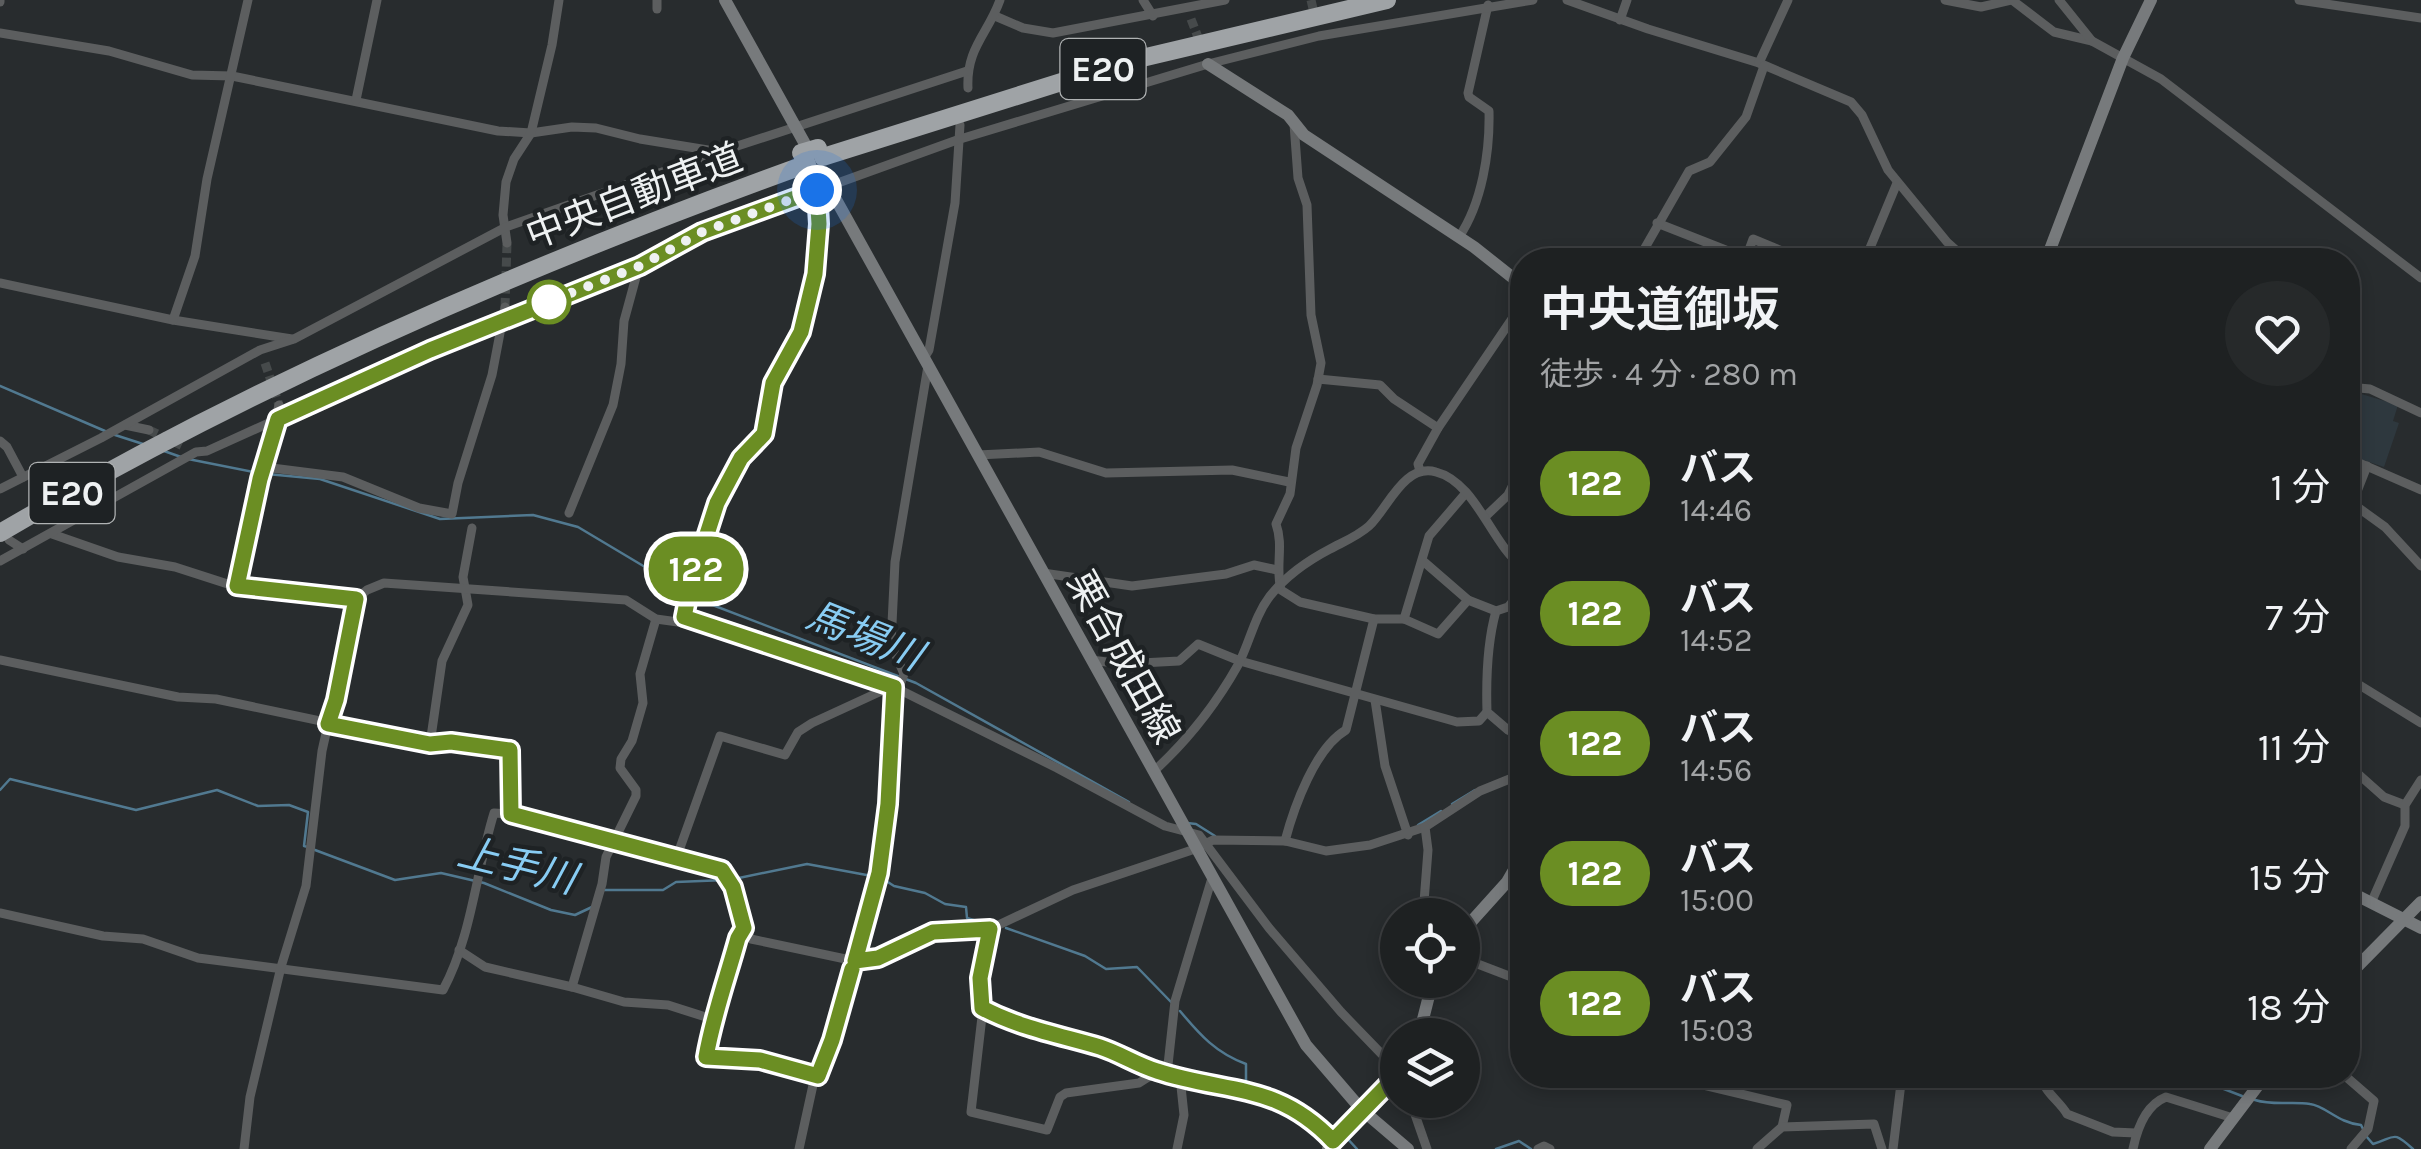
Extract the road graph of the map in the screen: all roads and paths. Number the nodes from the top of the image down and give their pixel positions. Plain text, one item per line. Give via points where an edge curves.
1 (248, 0) edge
2 (377, 0) edge
3 (558, 0) edge
4 (725, 0) edge
5 (1000, 0) edge
6 (1143, 0) edge
7 (1225, 0) edge
8 (1333, 0) edge
9 (1387, 0) edge
10 (1451, 0) edge
11 (1534, 0) edge
12 (1567, 0) edge
13 (1627, 0) edge
14 (1788, 0) edge
15 (1945, 0) edge
16 (2012, 0) edge
17 (2059, 0) edge
18 (2151, 0) edge
19 (2299, 0) edge
20 (1488, 5) junction
21 (1453, 12) junction
22 (996, 16) junction
23 (1153, 16) junction
24 (2421, 18) edge
25 (1620, 20) junction
26 (0, 33) edge
27 (2092, 41) junction
28 (1206, 58) junction
29 (2123, 58) junction
30 (1762, 64) junction
31 (967, 71) junction
32 (232, 76) junction
33 (968, 88) dead end
34 (356, 100) junction
35 (1294, 124) junction
36 (960, 125) dead end
37 (797, 128) junction
38 (531, 133) junction
39 (957, 140) junction
40 (719, 152) junction
41 (812, 156) junction
42 (1897, 183) junction
43 (823, 189) junction
44 (1657, 222) junction
45 (506, 227) junction
46 (1459, 237) junction
47 (506, 243) tunnel mouth
48 (1644, 248) edge
49 (1721, 248) edge
50 (1750, 248) edge
51 (1775, 248) edge
52 (1870, 248) edge
53 (1953, 248) edge
54 (2051, 248) edge
55 (640, 266) junction
56 (1510, 275) edge
57 (2421, 278) edge
58 (0, 282) edge
59 (505, 308) tunnel mouth
60 (173, 320) junction
61 (500, 321) junction
62 (1510, 322) edge
63 (294, 339) junction
64 (260, 350) junction
65 (926, 362) junction
66 (266, 363) tunnel mouth
67 (1318, 379) junction
68 (2360, 388) edge
69 (279, 405) tunnel mouth
70 (2421, 413) edge
71 (278, 419) junction
72 (119, 427) junction
73 (1438, 428) junction
74 (0, 441) edge
75 (154, 443) junction
76 (978, 455) junction
77 (190, 456) junction
78 (2360, 463) edge
79 (2366, 466) junction
80 (263, 471) junction
81 (1420, 471) junction
82 (23, 477) junction
83 (1289, 482) junction
84 (2360, 482) edge
85 (0, 489) edge
86 (1510, 490) edge
87 (2421, 490) edge
88 (1465, 494) junction
89 (2360, 509) edge
90 (568, 513) dead end
91 (1486, 516) junction
92 (0, 519) edge
93 (472, 528) dead end
94 (52, 534) junction
95 (4, 536) edge
96 (24, 549) junction
97 (1510, 555) edge
98 (0, 561) edge
99 (1423, 561) junction
100 (2421, 566) edge
101 (1276, 570) junction
102 (1043, 573) junction
103 (237, 586) junction
104 (1279, 586) junction
105 (463, 590) junction
106 (356, 599) junction
107 (1468, 600) junction
108 (1510, 605) edge
109 (1496, 611) junction
110 (684, 617) junction
111 (656, 618) junction
112 (1374, 619) junction
113 (1404, 619) junction
114 (0, 660) edge
115 (1091, 660) junction
116 (1240, 661) junction
117 (899, 681) junction
118 (2360, 685) edge
119 (1354, 694) junction
120 (1375, 700) junction
121 (1487, 712) junction
122 (2421, 723) edge
123 (328, 724) junction
124 (1510, 731) edge
125 (430, 744) junction
126 (1153, 772) junction
127 (2360, 775) edge
128 (1510, 779) edge
129 (2421, 780) edge
130 (2405, 806) junction
131 (511, 814) junction
132 (1183, 827) junction
133 (1425, 828) junction
134 (1407, 831) junction
135 (1286, 838) junction
136 (612, 840) junction
137 (1200, 847) junction
138 (676, 859) junction
139 (1510, 874) edge
140 (1212, 878) junction
141 (2360, 897) edge
142 (1424, 898) edge
143 (2370, 902) junction
144 (2421, 902) edge
145 (1480, 910) edge
146 (0, 913) edge
147 (2404, 919) junction
148 (744, 928) junction
149 (2421, 928) edge
150 (990, 929) junction
151 (458, 950) junction
152 (855, 961) junction
153 (2360, 964) edge
154 (1480, 965) edge
155 (281, 968) junction
156 (1510, 976) edge
157 (572, 986) junction
158 (982, 1008) junction
159 (712, 1019) junction
160 (1380, 1053) edge
161 (1162, 1072) junction
162 (818, 1076) junction
163 (1180, 1077) junction
164 (1712, 1088) edge
165 (1901, 1088) edge
166 (2045, 1088) edge
167 (2256, 1088) edge
168 (2359, 1088) edge
169 (1380, 1090) edge
170 (1361, 1109) junction
171 (1416, 1118) edge
172 (2233, 1118) junction
173 (1782, 1127) junction
174 (2136, 1132) junction
175 (1330, 1145) edge
176 (244, 1149) edge
177 (799, 1149) edge
178 (1178, 1149) edge
179 (1408, 1149) edge
180 (1427, 1149) edge
181 (1538, 1149) edge
182 (1550, 1149) edge
183 (1758, 1149) edge
184 (1882, 1149) edge
185 (1894, 1149) edge
186 (2133, 1149) edge
187 (2210, 1149) edge
188 (2352, 1149) edge

1 - 32 street
2 - 34 street
3 - 38 street
4 - 37 main road, 栗合成田線
5 - 22 street
6 - 23 street
7 - 23 street via 1189,14
8 - 41 highway, 中央自動車道 / E20 via 1122,51 917,113
9 - 41 highway, 中央自動車道 / E20 via 1125,62
10 - 21 street
11 - 20 street
12 - 25 street
13 - 25 street
14 - 30 street
15 - 16 street via 1981,7
16 - 27 street via 2054,32
17 - 27 street
18 - 29 main road
19 - 24 street
20 - 21 street
20 - 46 street via 1468,92 1489,111 1489,134 1475,205
21 - 28 street via 1318,31
22 - 23 street via 1053,33
22 - 31 street
25 - 30 street
26 - 32 street via 109,51 192,75
27 - 29 street
28 - 35 main road
28 - 39 street
29 - 54 main road
29 - 57 street via 2161,79
30 - 42 street via 1851,102
30 - 44 street via 1746,117 1710,162 1689,171
31 - 33 street
31 - 37 street
32 - 34 street
32 - 60 street via 195,256
34 - 38 street
35 - 46 main road
35 - 67 street via 1307,205
36 - 39 street
37 - 40 street
37 - 41 main road, 栗合成田線
38 - 40 street via 596,128
38 - 45 street via 506,182
39 - 43 street
39 - 65 street via 955,202
40 - 45 street
41 - 43 main road, 栗合成田線
41 - 75 highway, 中央自動車道 / E20 via 492,288
42 - 52 street
42 - 53 street
43 - 55 street via 702,232
43 - 65 main road, 栗合成田線
43 - 110 street via 815,274 801,332 773,383 764,434 741,458 717,503
44 - 48 street
44 - 49 street
45 - 47 street
45 - 63 street
46 - 56 main road
50 - 51 street via 1753,239
55 - 61 street
55 - 90 street via 612,405
58 - 60 street
59 - 61 street
60 - 63 street
61 - 71 street
61 - 80 street via 492,375 452,514 418,508 343,477
62 - 73 street
63 - 64 street
64 - 66 street
64 - 72 street
65 - 76 main road, 栗合成田線
65 - 117 street via 895,562 890,644
67 - 73 street via 1380,385
67 - 83 street
68 - 70 street
69 - 71 street
71 - 77 street
71 - 80 street
72 - 75 street
72 - 82 street
73 - 81 street
74 - 82 street
75 - 77 street
75 - 92 highway, 中央自動車道 / E20
75 - 95 highway, 中央自動車道 / E20
76 - 83 street via 1039,452 1106,473 1232,470
76 - 102 main road, 栗合成田線
77 - 94 street
78 - 79 street
79 - 84 street
79 - 87 street
80 - 103 street
81 - 88 street via 1445,475
81 - 104 street via 1369,526
82 - 85 street
83 - 101 street via 1276,524 1282,539
86 - 91 street
88 - 91 street
88 - 99 street via 1433,529
89 - 100 street
91 - 97 street
93 - 105 street
94 - 96 street
94 - 103 street
95 - 96 street
96 - 98 street
99 - 107 street
99 - 113 street
101 - 102 street via 1254,565 1132,586
101 - 104 street
102 - 115 main road, 栗合成田線
103 - 106 street
104 - 112 street via 1300,602
104 - 116 street via 1248,634
105 - 106 street via 384,584
105 - 111 street via 626,600
105 - 125 street via 468,605 442,661
106 - 123 street
107 - 109 street
107 - 113 street via 1438,634
108 - 109 street
109 - 121 street
110 - 111 street
110 - 117 street
111 - 136 street via 640,674 643,703 621,759 636,796
112 - 113 street
112 - 119 street
114 - 123 street
115 - 116 street via 1179,661 1198,644
115 - 126 main road, 栗合成田線
116 - 119 street
116 - 126 street via 1186,741
117 - 132 street via 1165,826
117 - 138 street via 798,732 785,755 720,736
117 - 152 street via 878,877
118 - 122 street
119 - 120 street
119 - 135 street via 1346,730 1330,739
120 - 121 street via 1456,722 1479,722
120 - 134 street via 1385,766
121 - 124 street
123 - 125 street
123 - 155 street via 306,886
125 - 131 street via 510,750
126 - 132 main road, 栗合成田線
127 - 130 street
128 - 133 street
129 - 130 street
130 - 143 street via 2405,826
131 - 136 street
131 - 151 street via 494,813
132 - 137 main road, 栗合成田線
133 - 134 street
133 - 142 street
134 - 135 street via 1326,851
135 - 137 street via 1214,840
136 - 138 street
136 - 157 street
137 - 140 main road, 栗合成田線
137 - 150 street via 1073,890
137 - 160 street
138 - 148 street via 722,870
139 - 145 main road
140 - 161 street via 1175,1001
140 - 170 main road, 栗合成田線 via 1306,1045
141 - 143 main road
143 - 147 main road
144 - 147 main road
146 - 155 street via 144,939 198,958
147 - 149 main road
147 - 153 main road
148 - 152 street via 759,943
148 - 159 street
150 - 152 street via 933,932 878,958
150 - 158 street via 980,978
151 - 155 street via 443,990
151 - 157 street via 486,967
152 - 162 street
154 - 156 street
155 - 176 street
157 - 159 street
158 - 161 street via 1020,1027
158 - 161 street via 971,1112 1047,1130 1066,1093 1139,1083
159 - 162 street via 706,1057 760,1060
161 - 163 street
162 - 177 street
163 - 175 street via 1291,1106
163 - 178 street via 1184,1115
164 - 173 street via 1787,1105
165 - 185 street
166 - 174 street via 2067,1114 2113,1132
167 - 172 main road
168 - 188 street via 2374,1101
169 - 170 main road
170 - 175 main road
170 - 179 main road, 栗合成田線
171 - 180 street
172 - 174 street via 2166,1097 2154,1102
172 - 187 main road
173 - 183 street
173 - 184 street via 1874,1124
174 - 186 street
181 - 182 street

